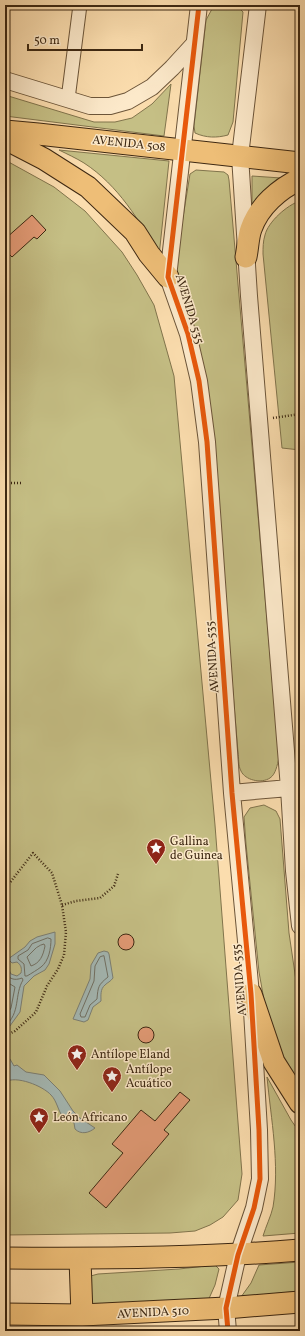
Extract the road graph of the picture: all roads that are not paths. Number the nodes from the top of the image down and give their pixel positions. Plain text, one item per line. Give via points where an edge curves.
1 (80, 5) edge
2 (199, 5) edge
3 (258, 5) edge
4 (194, 44) junction
5 (5, 80) edge
6 (68, 100) junction
7 (5, 132) edge
8 (182, 149) junction
9 (240, 156) junction
10 (300, 163) edge
11 (300, 179) edge
12 (246, 257) junction
13 (168, 277) junction
14 (289, 788) junction
15 (232, 793) junction
16 (297, 873) edge
17 (300, 926) edge
18 (251, 994) junction
19 (300, 1103) edge
20 (300, 1250) edge
21 (238, 1255) junction
22 (5, 1258) edge
23 (80, 1259) junction
24 (300, 1302) edge
25 (226, 1308) junction
26 (5, 1314) edge
27 (82, 1315) junction
28 (228, 1331) edge

1 - 6 street
2 - 4 street, AVENIDA 535
3 - 9 street
4 - 6 street via 152,87 128,101 110,106 90,106
4 - 8 street, AVENIDA 535
5 - 6 street
7 - 8 main road, AVENIDA 508
7 - 13 main road via 15,144 88,187 135,232
8 - 9 main road, AVENIDA 508
8 - 13 street, AVENIDA 535
9 - 10 main road, AVENIDA 508
9 - 12 street
11 - 12 main road via 273,196 258,213 250,230
12 - 14 street
13 - 15 street, AVENIDA 535 via 188,334 200,381 207,442
14 - 15 street
14 - 16 street
15 - 18 street, AVENIDA 535
16 - 17 street
18 - 19 main road via 274,1062
18 - 21 street, AVENIDA 535 via 260,1179 254,1208
20 - 21 main road
21 - 23 main road
21 - 25 street, AVENIDA 535
22 - 23 main road
23 - 27 main road
24 - 25 main road, AVENIDA 510
25 - 27 main road, AVENIDA 510
25 - 28 street, AVENIDA 535
26 - 27 main road, AVENIDA 510

